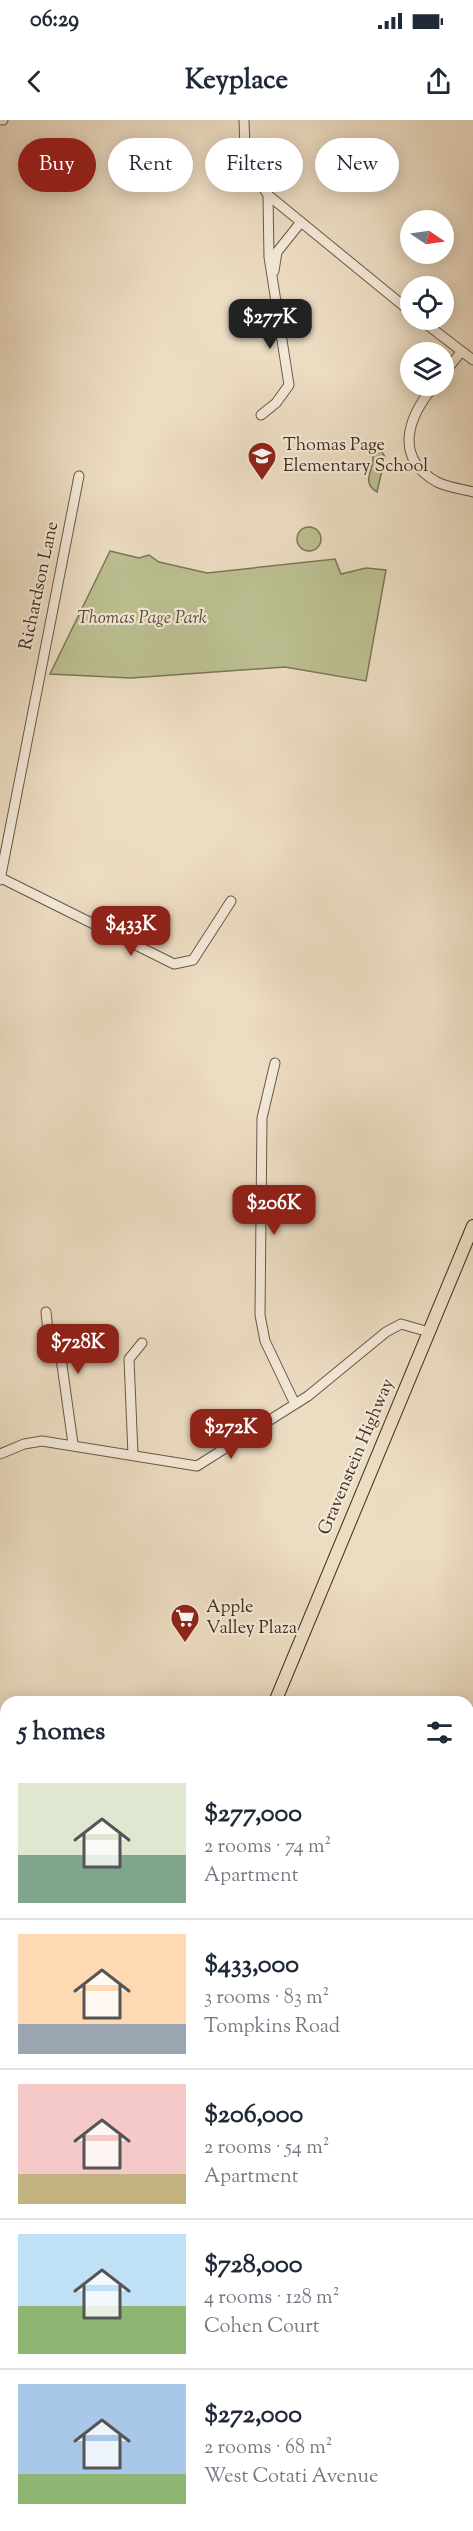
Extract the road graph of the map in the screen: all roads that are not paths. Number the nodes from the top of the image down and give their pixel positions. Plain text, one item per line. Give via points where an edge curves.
1 (244, 120) edge
2 (268, 195) junction
3 (301, 222) junction
4 (273, 285) junction
5 (400, 303) edge
6 (434, 330) edge
7 (461, 352) junction
8 (473, 360) edge
9 (454, 361) edge
10 (426, 396) edge
11 (261, 415) dead end
12 (80, 476) dead end
13 (473, 492) edge
14 (1, 879) edge
15 (231, 901) dead end
16 (275, 1064) dead end
17 (473, 1226) edge
18 (46, 1312) dead end
19 (429, 1332) junction
20 (142, 1343) dead end
21 (296, 1404) junction
22 (73, 1444) junction
23 (0, 1454) edge
24 (133, 1455) junction
25 (277, 1696) edge

1 - 2 street via 250,167
2 - 3 street
2 - 4 street via 268,257
3 - 4 street via 277,252
3 - 5 street
4 - 11 street via 289,385
6 - 7 street
7 - 8 street
7 - 9 street
10 - 13 street via 409,426 408,443 414,459 424,474 439,483
12 - 14 street, Richardson Lane
14 - 15 street via 174,964 193,960
16 - 21 street via 262,1118 260,1315 265,1341
17 - 19 main road, Gravenstein Highway
18 - 22 street via 48,1331 61,1358
19 - 21 street via 401,1324 386,1332
19 - 25 main road, Gravenstein Highway
20 - 24 street via 129,1359
21 - 24 street via 197,1466
22 - 23 street via 42,1441
22 - 24 street

